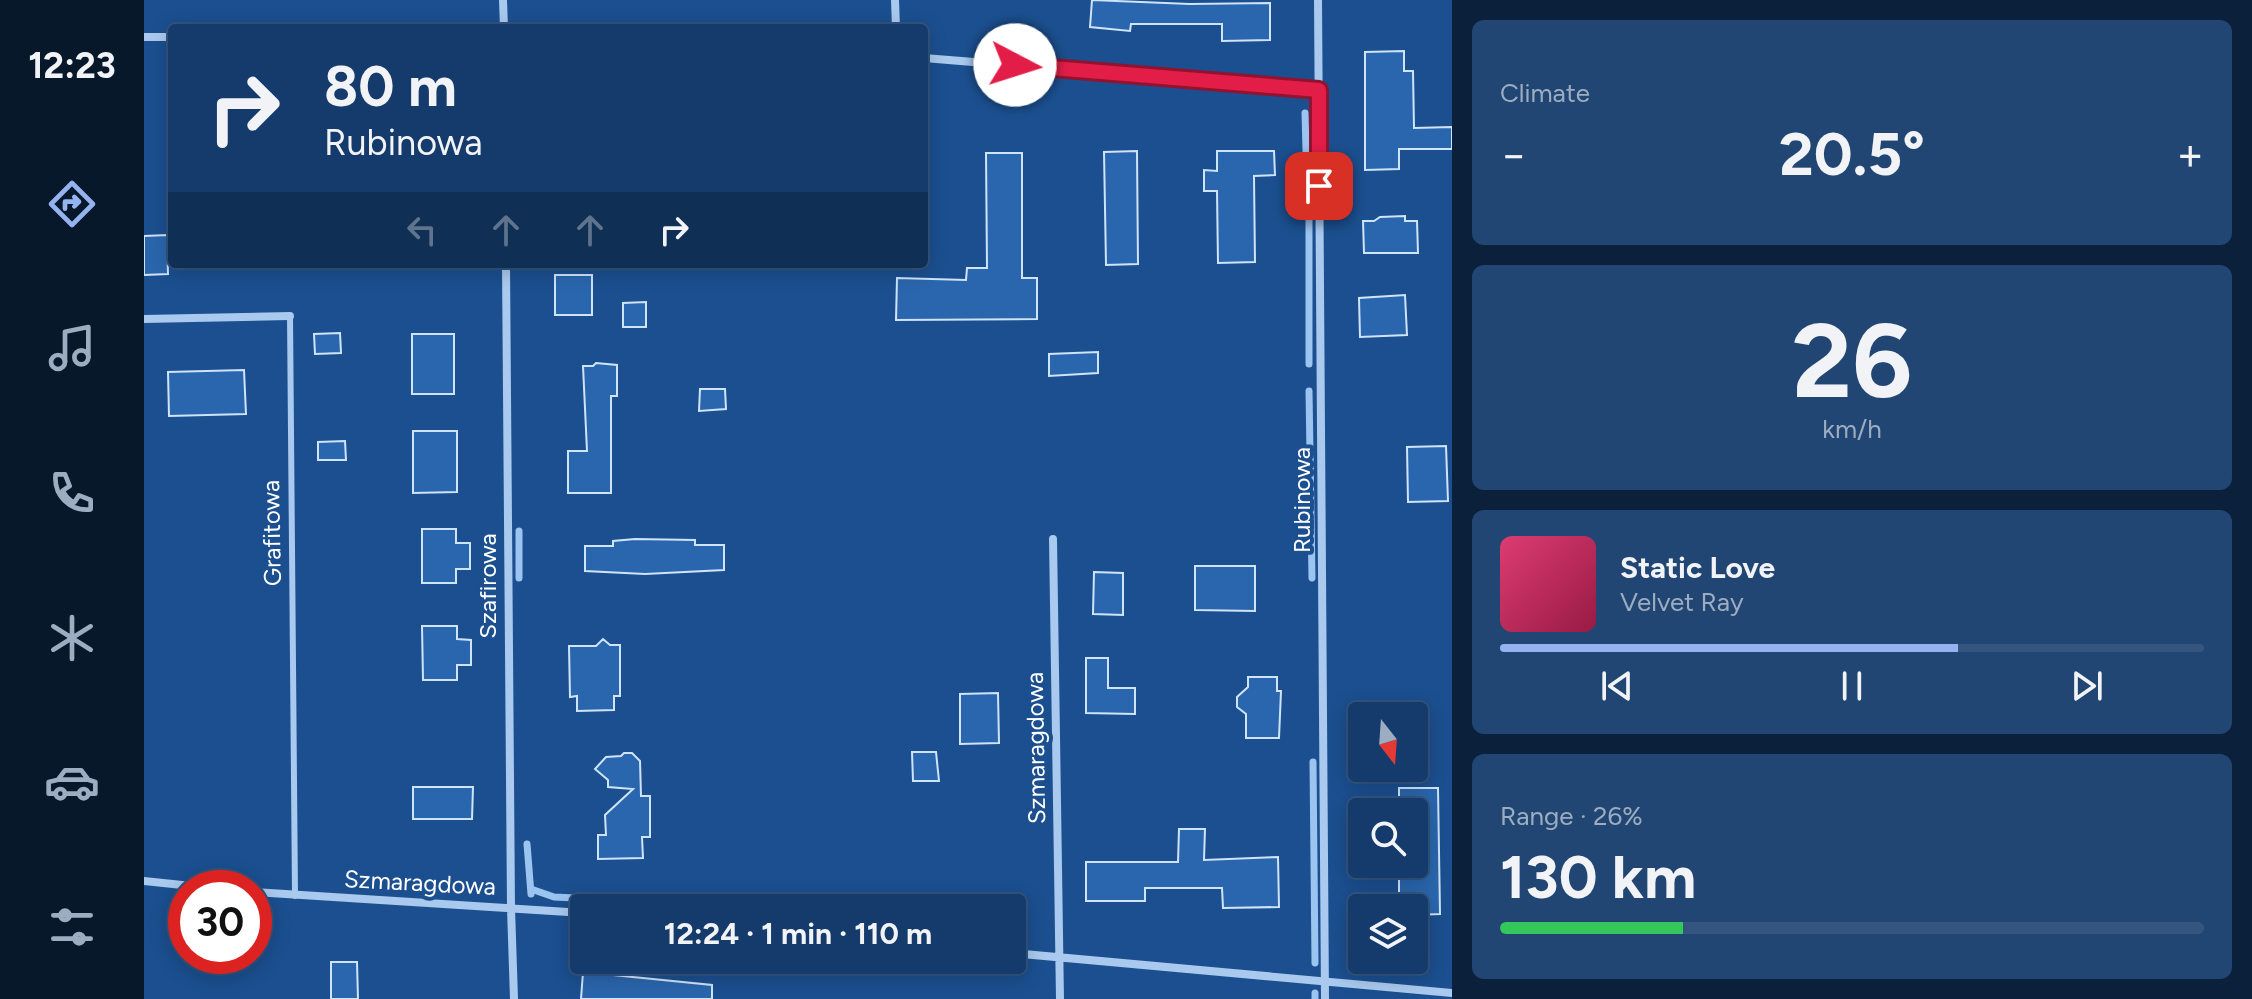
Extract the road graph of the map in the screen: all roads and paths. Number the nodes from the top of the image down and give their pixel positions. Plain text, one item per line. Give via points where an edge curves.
1 (503, 0) edge
2 (895, 0) edge
3 (1318, 0) edge
4 (504, 24) edge
5 (896, 24) edge
6 (144, 37) edge
7 (168, 37) edge
8 (928, 58) edge
9 (1319, 90) junction
10 (506, 268) edge
11 (290, 316) joint
12 (144, 319) edge
13 (1053, 539) dead end
14 (144, 881) edge
15 (168, 884) edge
16 (272, 894) edge
17 (295, 896) junction
18 (511, 908) junction
19 (570, 912) edge
20 (1026, 954) edge
21 (1060, 957) junction
22 (1325, 980) junction
23 (1452, 993) edge
24 (514, 999) edge
25 (1060, 999) edge
26 (1325, 999) edge

1 - 4 street
2 - 5 street
3 - 9 street, Rubinowa
6 - 7 street
8 - 9 street
9 - 22 street, Rubinowa
10 - 18 street, Szafirowa
11 - 12 street, Grafitowa
11 - 17 lane, Grafitowa
13 - 21 street, Szmaragdowa
14 - 15 street
16 - 17 street, Szmaragdowa
17 - 18 street, Szmaragdowa
18 - 19 street, Szmaragdowa
18 - 24 street, Szafirowa
20 - 21 street
21 - 22 street
21 - 25 street, Szmaragdowa
22 - 23 street
22 - 26 street, Rubinowa

